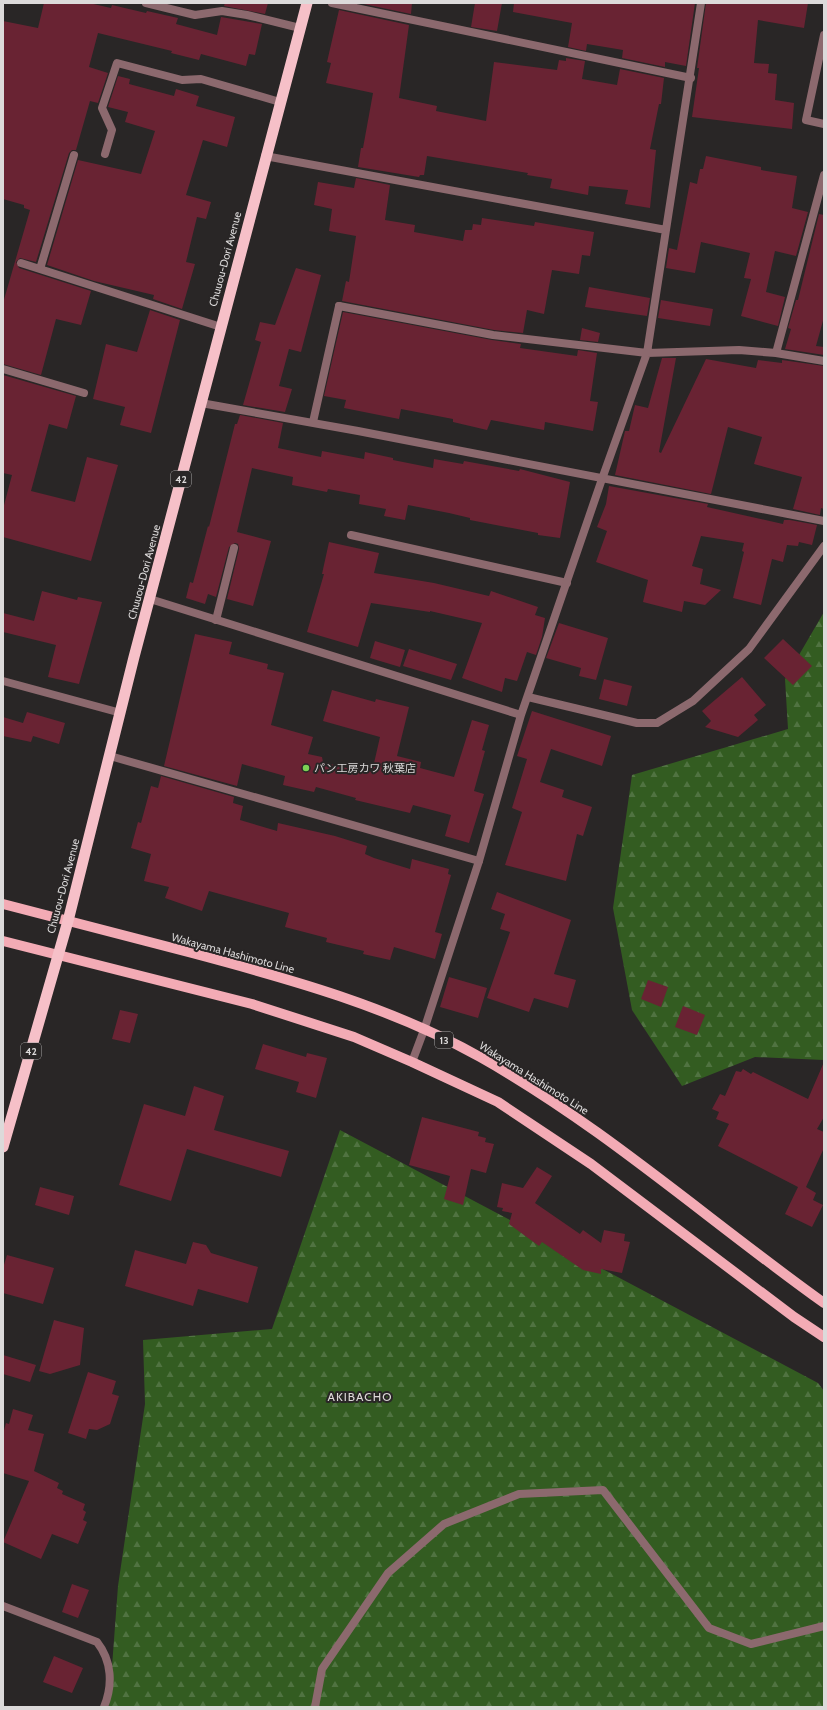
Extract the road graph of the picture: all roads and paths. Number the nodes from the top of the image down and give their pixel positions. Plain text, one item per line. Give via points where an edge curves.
1 (146, 3) edge
2 (307, 3) edge
3 (332, 3) edge
4 (701, 3) edge
5 (300, 28) junction
6 (824, 35) edge
7 (691, 78) junction
8 (280, 102) junction
9 (824, 124) edge
10 (105, 154) dead end
11 (74, 155) dead end
12 (265, 156) junction
13 (824, 175) edge
14 (666, 230) junction
15 (20, 263) dead end
16 (40, 269) junction
17 (220, 327) junction
18 (647, 353) junction
19 (776, 353) junction
20 (824, 362) edge
21 (3, 369) edge
22 (84, 393) dead end
23 (201, 403) junction
24 (313, 422) junction
25 (602, 479) junction
26 (824, 521) edge
27 (351, 535) dead end
28 (824, 546) edge
29 (234, 548) dead end
30 (566, 583) junction
31 (150, 599) junction
32 (216, 620) junction
33 (3, 681) edge
34 (528, 697) junction
35 (121, 713) junction
36 (521, 715) junction
37 (110, 756) junction
38 (479, 861) junction
39 (3, 904) edge
40 (68, 921) junction
41 (3, 941) edge
42 (59, 956) junction
43 (424, 1030) junction
44 (412, 1062) junction
45 (3, 1147) edge
46 (824, 1303) edge
47 (824, 1337) edge
48 (3, 1606) edge
49 (824, 1626) edge
50 (104, 1707) edge
51 (315, 1707) edge

1 - 5 street via 195,15 222,12 247,15
2 - 5 highway, Chuuou-Dori Avenue / 42
3 - 7 street
4 - 7 street
5 - 8 highway, Chuuou-Dori Avenue / 42
6 - 9 street via 806,120
7 - 14 street
8 - 10 street via 201,79 182,80 117,63 102,108 112,130
8 - 12 highway, Chuuou-Dori Avenue / 42
11 - 16 street
12 - 14 street
12 - 17 highway, Chuuou-Dori Avenue / 42
13 - 19 street
14 - 18 street
15 - 16 street
16 - 17 street
17 - 23 highway, Chuuou-Dori Avenue / 42
18 - 19 street via 739,350
18 - 24 street via 493,334 340,306
18 - 25 street
19 - 20 street
21 - 22 street
23 - 24 street
23 - 31 highway, Chuuou-Dori Avenue / 42
24 - 25 street
25 - 26 street
25 - 30 street
27 - 30 street
28 - 34 street via 750,649 693,701 657,723 637,723
29 - 32 street
30 - 34 street
31 - 32 street
31 - 35 highway, Chuuou-Dori Avenue / 42
32 - 36 street
33 - 35 street
34 - 36 street
35 - 37 highway, Chuuou-Dori Avenue / 42
36 - 38 street
37 - 38 street
37 - 40 highway, Chuuou-Dori Avenue / 42
38 - 43 street
39 - 40 main road, Wakayama Hashimoto Line / 13
40 - 42 highway, Chuuou-Dori Avenue / 42
40 - 43 main road, Wakayama Hashimoto Line / 13 via 267,973 367,1005
41 - 42 main road
42 - 44 main road via 252,1004 354,1037
42 - 45 highway, Chuuou-Dori Avenue / 42
43 - 44 street
43 - 46 main road, Wakayama Hashimoto Line / 13 via 478,1056 560,1107
44 - 47 main road via 498,1102 571,1151
48 - 50 street via 97,1642 105,1653 109,1665 110,1686
49 - 51 street via 751,1644 709,1628 604,1490 518,1494 444,1524 388,1573 322,1669

